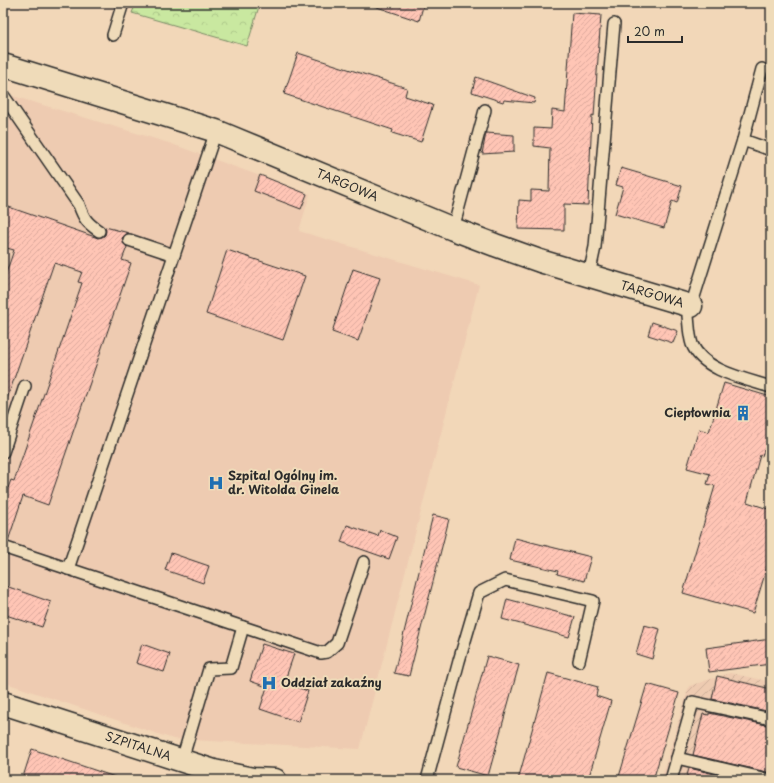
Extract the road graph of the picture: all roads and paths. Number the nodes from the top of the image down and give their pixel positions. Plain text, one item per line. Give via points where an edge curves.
1 (123, 3) edge
2 (614, 24) dead end
3 (112, 34) dead end
4 (3, 65) edge
5 (762, 69) dead end
6 (3, 95) edge
7 (485, 110) dead end
8 (216, 131) junction
9 (743, 140) junction
10 (771, 150) edge
11 (453, 229) junction
12 (99, 231) dead end
13 (129, 240) dead end
14 (174, 255) junction
15 (589, 275) junction
16 (691, 306) junction
17 (25, 386) dead end
18 (771, 386) edge
19 (3, 452) edge
20 (3, 547) edge
21 (364, 562) dead end
22 (68, 569) junction
23 (243, 627) junction
24 (579, 660) dead end
25 (3, 703) edge
26 (771, 719) edge
27 (677, 758) junction
28 (182, 760) junction
29 (253, 779) edge
30 (275, 780) edge
31 (427, 780) edge
32 (671, 780) edge
33 (770, 780) edge

1 - 3 lane
2 - 15 lane via 594,246
4 - 8 street, TARGOWA
5 - 9 lane
6 - 12 lane via 78,205 88,224
7 - 11 lane
8 - 11 street, TARGOWA
8 - 14 lane
9 - 10 lane
9 - 16 lane
11 - 15 street, TARGOWA via 540,261
13 - 14 lane
14 - 22 lane
15 - 16 street, TARGOWA
16 - 18 lane via 688,316 689,331 692,344 700,357 728,374
17 - 19 lane
20 - 22 lane
21 - 23 lane via 340,638 327,652 320,653
22 - 23 lane
23 - 28 lane via 231,668 209,669
24 - 31 lane via 593,601 505,580 479,593
25 - 28 street, SZPITALNA
26 - 27 lane via 693,702
27 - 32 lane
27 - 33 lane
28 - 29 street, SZPITALNA via 214,771
29 - 30 street, SZPITALNA

